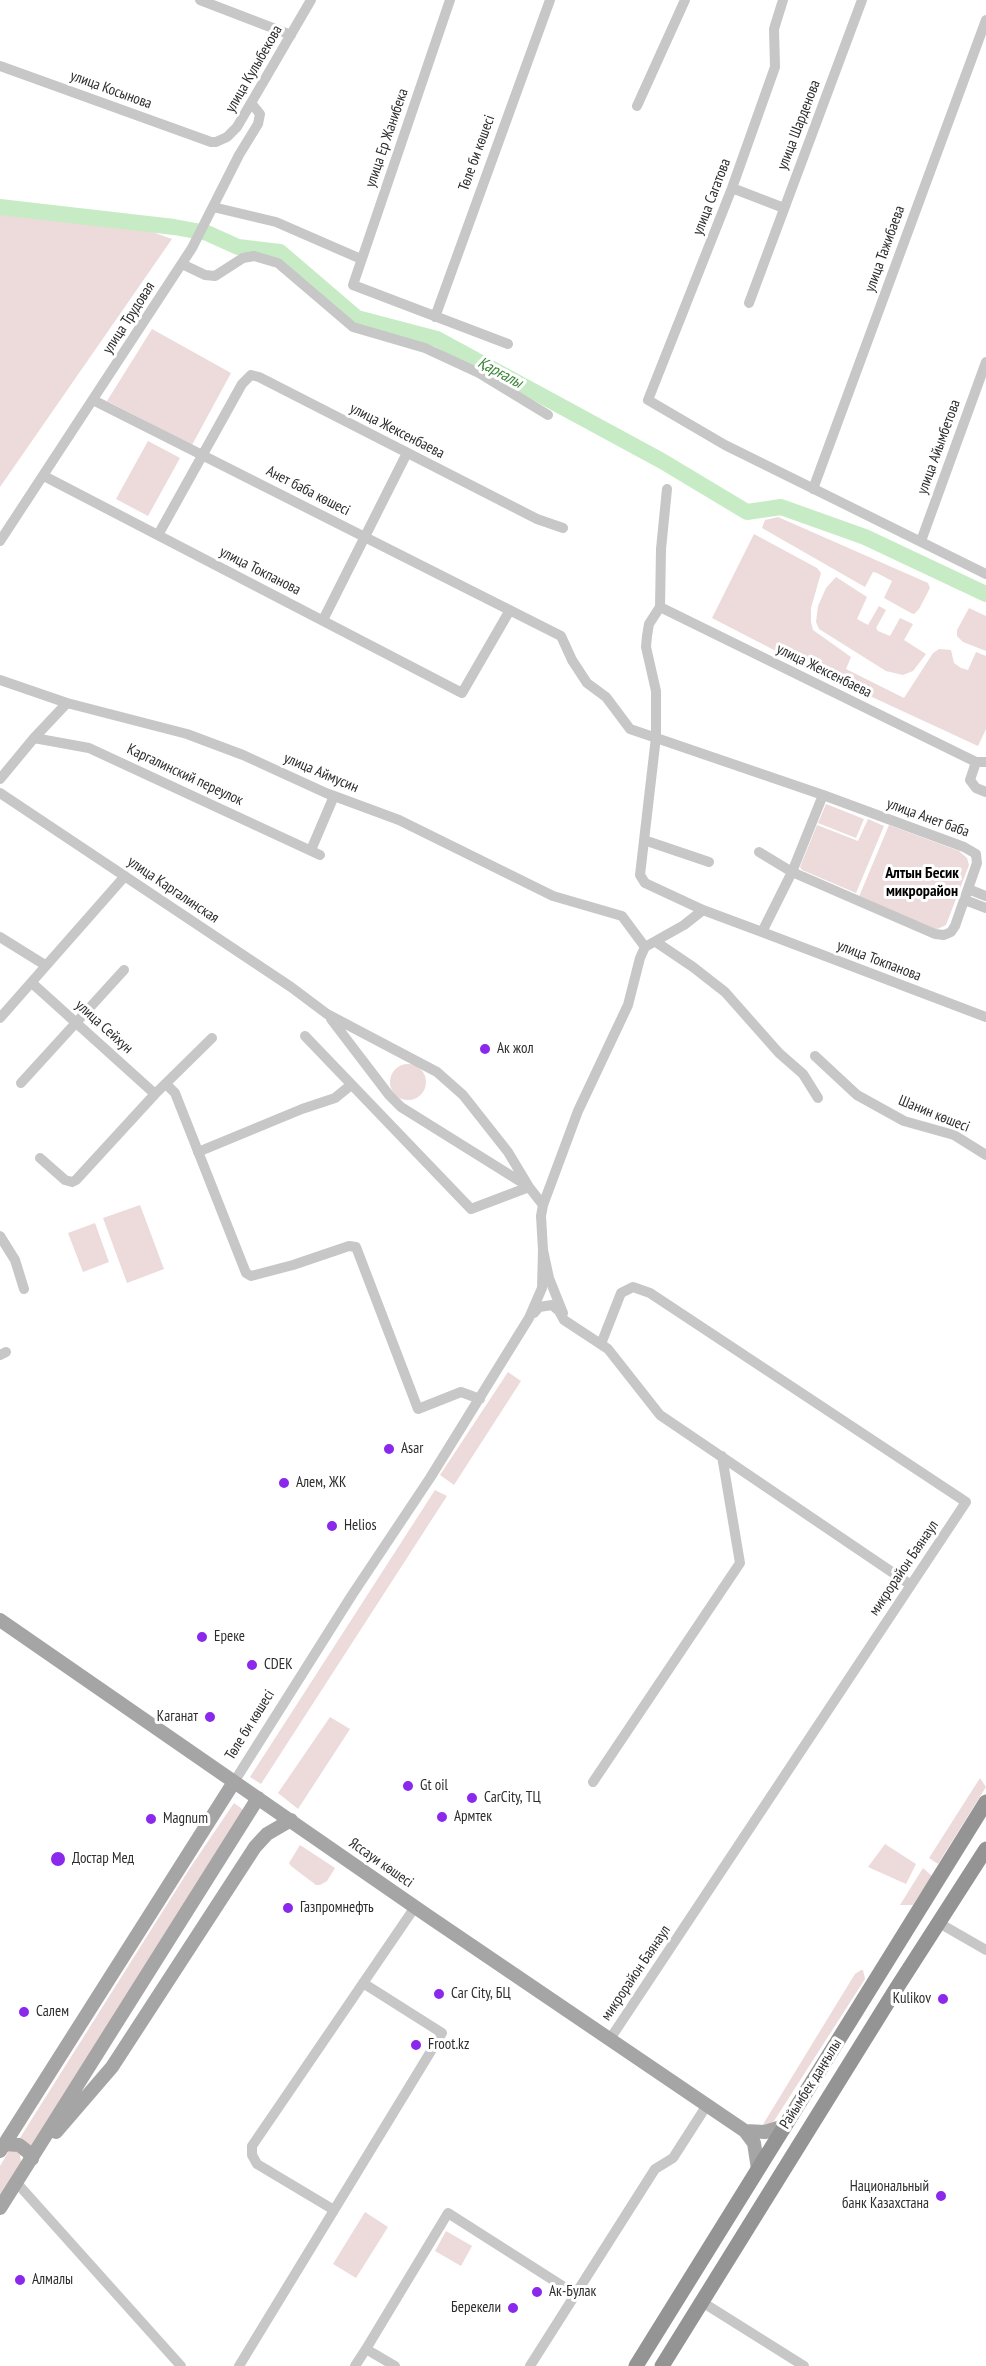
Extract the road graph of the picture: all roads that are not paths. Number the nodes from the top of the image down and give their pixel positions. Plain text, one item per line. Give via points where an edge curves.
1 (200, 0) edge
2 (311, 0) edge
3 (450, 0) edge
4 (550, 0) edge
5 (685, 0) edge
6 (783, 0) edge
7 (862, 0) edge
8 (986, 20) edge
9 (291, 35) junction
10 (0, 67) edge
11 (252, 104) junction
12 (637, 106) dead end
13 (212, 142) joint
14 (732, 188) junction
15 (213, 207) junction
16 (784, 208) junction
17 (362, 259) junction
18 (182, 264) junction
19 (749, 303) dead end
20 (435, 317) junction
21 (508, 344) dead end
22 (986, 362) edge
23 (93, 400) junction
24 (548, 415) dead end
25 (407, 453) junction
26 (201, 454) junction
27 (44, 476) junction
28 (667, 489) dead end
29 (813, 489) junction
30 (563, 528) dead end
31 (158, 535) junction
32 (363, 536) junction
33 (0, 541) edge
34 (921, 541) junction
35 (986, 574) edge
36 (660, 607) junction
37 (510, 610) junction
38 (323, 620) junction
39 (0, 680) edge
40 (66, 704) junction
41 (656, 737) junction
42 (34, 738) junction
43 (981, 762) edge
44 (0, 779) edge
45 (986, 792) edge
46 (0, 793) edge
47 (334, 796) junction
48 (821, 799) junction
49 (644, 840) junction
50 (759, 852) dead end
51 (709, 862) dead end
52 (792, 873) junction
53 (125, 876) junction
54 (968, 889) junction
55 (986, 896) edge
56 (964, 900) junction
57 (986, 908) edge
58 (702, 910) junction
59 (763, 929) junction
60 (0, 937) edge
61 (656, 942) junction
62 (645, 947) junction
63 (45, 965) junction
64 (124, 970) dead end
65 (33, 983) junction
66 (327, 1014) junction
67 (986, 1017) edge
68 (0, 1018) edge
69 (77, 1023) junction
70 (305, 1036) dead end
71 (212, 1038) dead end
72 (814, 1056) dead end
73 (21, 1083) dead end
74 (166, 1084) junction
75 (351, 1085) junction
76 (155, 1094) junction
77 (818, 1098) dead end
78 (198, 1152) junction
79 (986, 1155) edge
80 (40, 1158) dead end
81 (529, 1187) junction
82 (543, 1205) junction
83 (0, 1236) edge
84 (543, 1250) junction
85 (24, 1289) dead end
86 (529, 1318) junction
87 (564, 1320) junction
88 (602, 1344) junction
89 (480, 1399) junction
90 (722, 1456) junction
91 (911, 1585) junction
92 (0, 1620) edge
93 (234, 1782) junction
94 (593, 1782) dead end
95 (258, 1798) junction
96 (986, 1802) edge
97 (291, 1820) junction
98 (986, 1849) edge
99 (415, 1907) junction
100 (939, 1923) junction
101 (986, 1950) edge
102 (363, 1983) junction
103 (610, 2039) junction
104 (706, 2105) junction
105 (784, 2126) junction
106 (745, 2130) junction
107 (2, 2148) edge
108 (29, 2162) junction
109 (758, 2169) junction
110 (16, 2182) junction
111 (0, 2208) edge
112 (334, 2210) junction
113 (575, 2294) junction
114 (702, 2302) junction
115 (366, 2349) junction
116 (181, 2366) edge
117 (239, 2366) edge
118 (355, 2366) edge
119 (394, 2366) edge
120 (530, 2366) edge
121 (636, 2366) edge
122 (662, 2366) edge
123 (804, 2366) edge

1 - 9 street
2 - 9 street, улица Кулыбекова
3 - 17 street, улица Ер Жанибека
4 - 20 street, Төле би көшесі
5 - 12 street
6 - 14 street, улица Сагатова via 774,29 775,67
7 - 16 street, улица Шарденова
8 - 29 street, улица Тажибаева
9 - 11 street, улица Кулыбекова
10 - 13 street, улица Косынова
11 - 13 street, улица Кулыбекова via 227,137
11 - 15 street, улица Трудовая via 260,114 258,124
14 - 16 street
14 - 29 street, улица Сагатова via 648,400 725,445
15 - 17 street via 276,222
15 - 18 street, улица Трудовая
16 - 19 street, улица Шарденова
17 - 20 street, улица Ер Жанибека via 353,285
18 - 23 street, улица Трудовая
18 - 24 street via 215,276 243,258 254,256 278,263 353,327 425,348 479,373
20 - 21 street
22 - 34 street, улица Айымбетова
23 - 26 street, Анет баба көшесі
23 - 27 street, улица Трудовая
25 - 26 street, улица Жексенбаева via 251,375
25 - 30 street, улица Жексенбаева via 537,519
25 - 32 street
26 - 31 street
26 - 32 street, Анет баба көшесі
27 - 31 street, улица Токпанова
27 - 33 street, улица Трудовая
28 - 36 street
29 - 34 street
31 - 38 street, улица Токпанова
32 - 37 street, Анет баба көшесі
32 - 38 street
34 - 35 street
36 - 41 street via 649,624 646,647 656,692
36 - 43 street, улица Жексенбаева
37 - 38 street, улица Токпанова via 462,693
37 - 41 street, Анет баба көшесі via 561,636 587,682 606,697 630,729
39 - 40 street, улица Аймусин
40 - 42 street
40 - 47 street, улица Аймусин via 187,734
41 - 48 street, улица Анет баба
41 - 49 street
42 - 44 street
42 - 47 street, Каргалинский переулок via 90,748 315,853
43 - 45 street, улица Жексенбаева via 970,780 975,788
46 - 53 street, улица Каргалинская
47 - 62 street, улица Аймусин via 399,820 553,896 622,916
48 - 52 street
48 - 54 street, улица Анет баба via 973,851 978,860
49 - 51 street
49 - 58 street, улица Токпанова via 642,880
50 - 52 street
52 - 56 street, улица Анет баба via 938,935 954,929
52 - 59 street
53 - 63 street
53 - 66 street, улица Каргалинская
54 - 55 street
54 - 56 street, улица Анет баба
56 - 57 street
58 - 59 street, улица Токпанова
58 - 61 street
59 - 67 street, улица Токпанова
60 - 63 street
61 - 62 street
61 - 77 street via 725,992 803,1074
62 - 82 street via 628,1005 578,1111
63 - 65 street
64 - 69 street
65 - 68 street
65 - 69 street, улица Сейхун
66 - 81 street via 401,1107
66 - 81 street via 437,1072 463,1095 508,1152
69 - 73 street
69 - 76 street, улица Сейхун
70 - 75 street
71 - 74 street
72 - 79 street, Шанин көшесі via 857,1095 904,1121 954,1136
74 - 76 street
74 - 78 street via 175,1093
75 - 78 street via 335,1098
75 - 81 street via 471,1209
76 - 80 street via 76,1180 65,1180
78 - 89 street via 246,1273 251,1276 356,1247 418,1409 461,1392
81 - 82 street
82 - 84 street
83 - 85 street via 15,1260
84 - 86 street, Төле би көшесі via 542,1287
84 - 87 street
86 - 87 street via 539,1307 552,1305
86 - 89 street, Төле би көшесі
87 - 88 street
88 - 90 street via 660,1415
88 - 91 street, микрорайон Баянаул via 621,1293 633,1287 650,1293 966,1502
89 - 93 street, Төле би көшесі
90 - 91 street
90 - 94 street via 740,1563
91 - 103 street, микрорайон Баянаул
92 - 93 main road, Яссауи көшесі
93 - 95 main road, Яссауи көшесі
93 - 107 main road, Төле би көшесі
95 - 97 main road, Яссауи көшесі
95 - 108 main road
96 - 105 highway, Райымбек даңғылы
97 - 99 main road, Яссауи көшесі
97 - 108 main road via 267,1834 255,1847 112,2067
98 - 100 highway, Райымбек даңғылы
99 - 102 street
99 - 103 main road, Яссауи көшесі
100 - 101 street
100 - 114 highway, Райымбек даңғылы
102 - 112 street via 442,2032
102 - 112 street via 252,2146 257,2164
103 - 104 main road, Яссауи көшесі
104 - 106 main road, Яссауи көшесі
104 - 113 street via 673,2158 655,2169
105 - 106 main road via 765,2132
105 - 109 highway, Райымбек даңғылы
106 - 109 main road via 754,2143
107 - 108 main road via 19,2145
108 - 110 main road
109 - 121 highway, Райымбек даңғылы
110 - 111 main road
110 - 116 street
112 - 117 street
113 - 115 street via 448,2213
113 - 120 street
114 - 122 highway, Райымбек даңғылы
114 - 123 street
115 - 118 street
115 - 119 street

